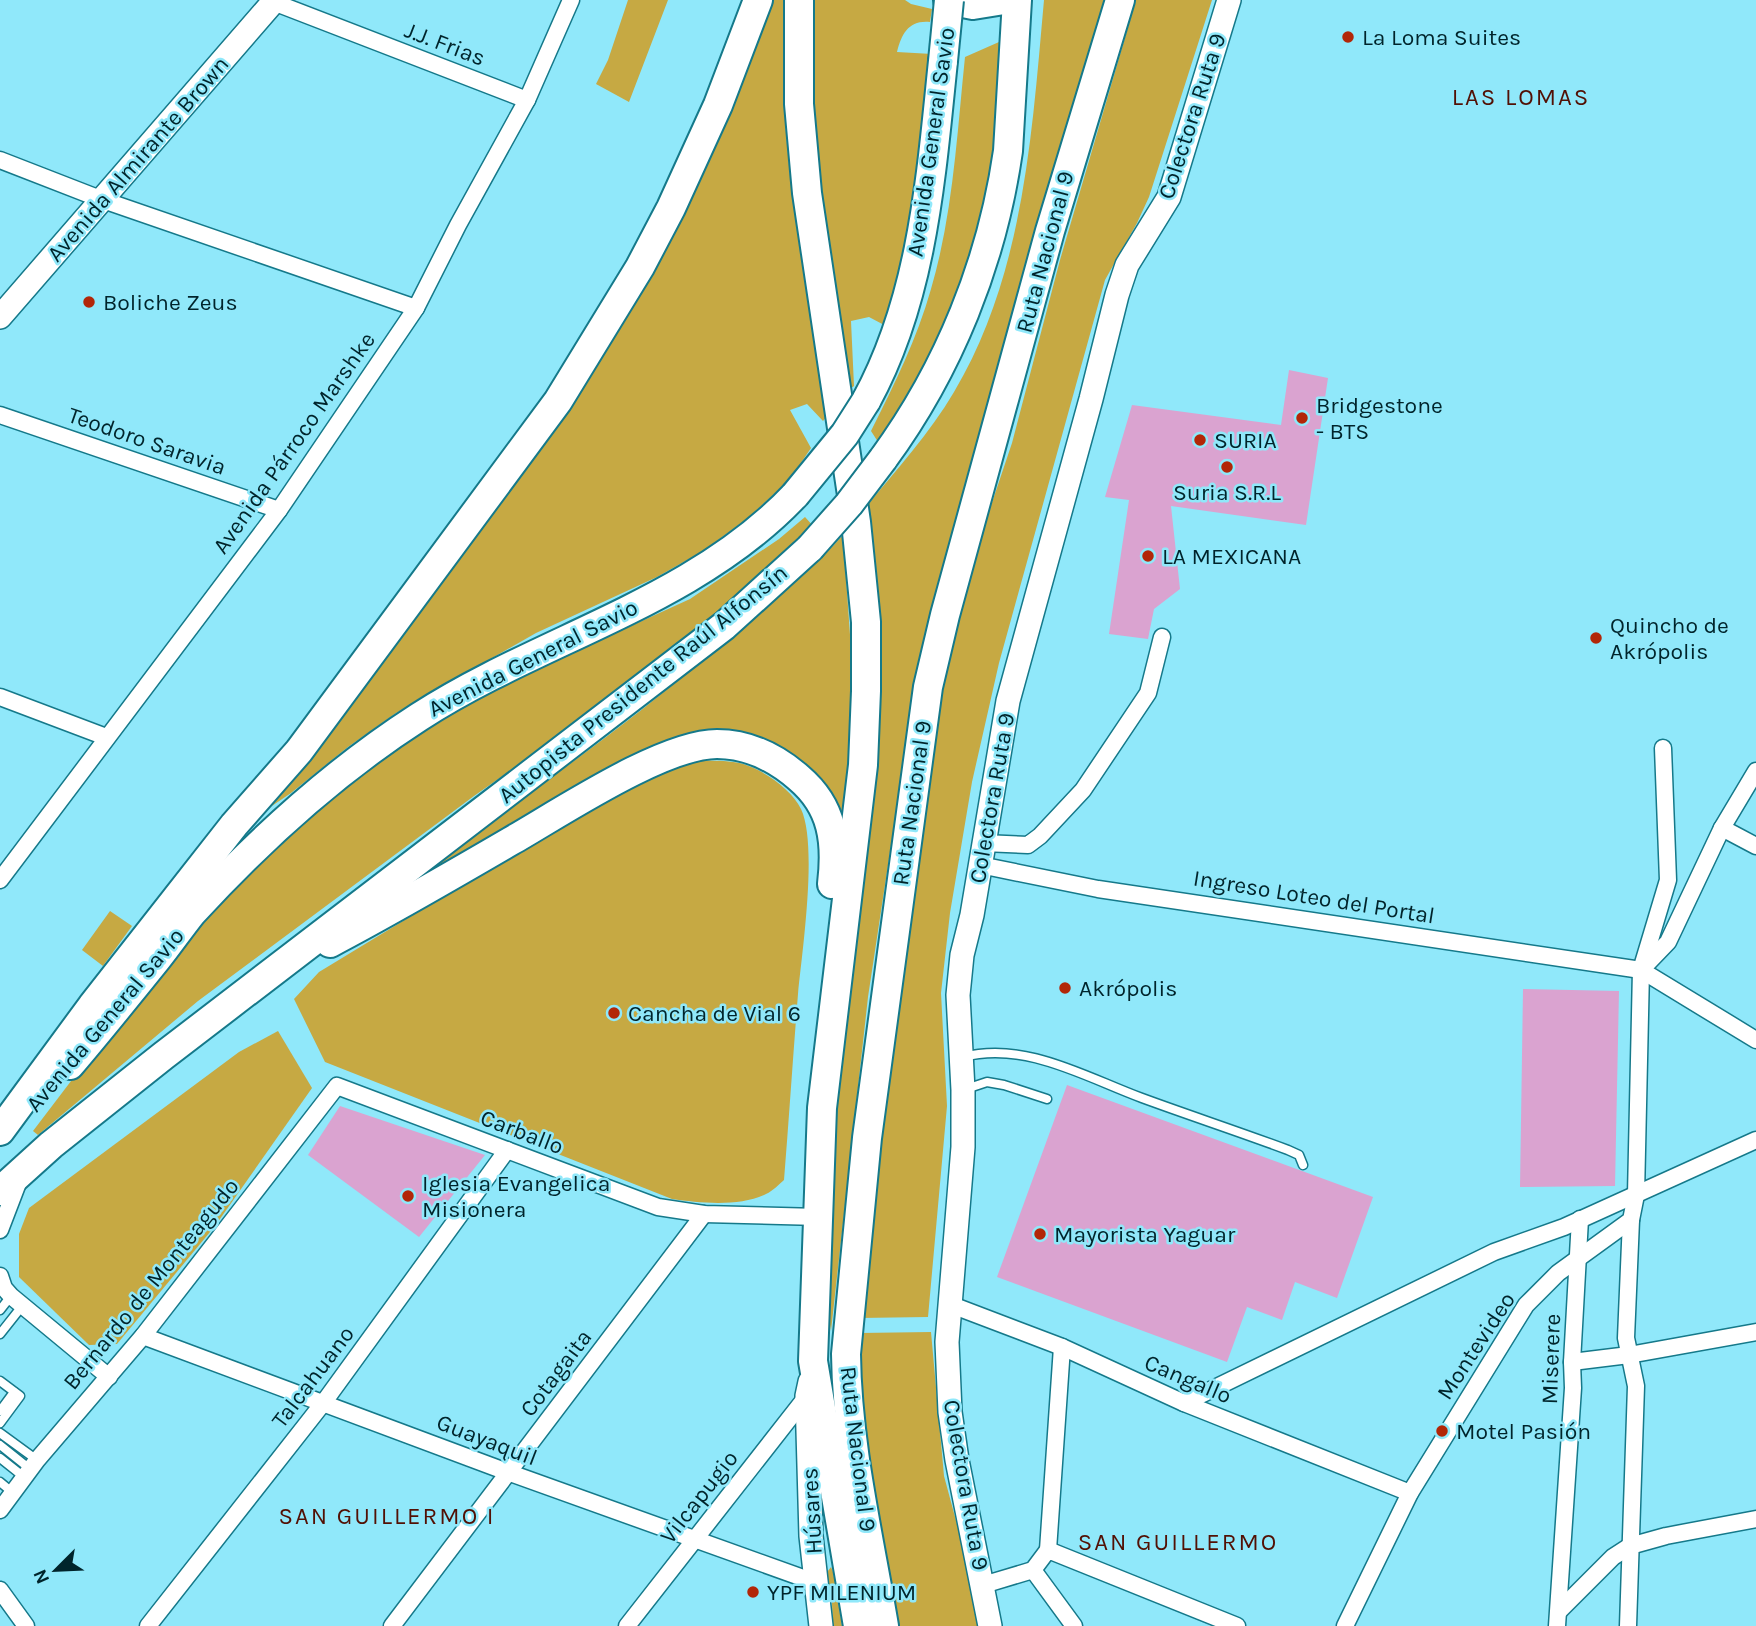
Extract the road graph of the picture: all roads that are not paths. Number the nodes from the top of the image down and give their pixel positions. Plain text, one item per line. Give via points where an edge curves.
1 (571, 0) edge
2 (758, 0) edge
3 (799, 0) edge
4 (949, 0) edge
5 (1004, 0) edge
6 (1017, 0) edge
7 (1229, 0) edge
8 (272, 1) edge
9 (1119, 9) edge
10 (527, 100) junction
11 (0, 160) edge
12 (103, 200) junction
13 (416, 308) junction
14 (0, 317) edge
15 (0, 415) edge
16 (279, 510) junction
17 (1161, 637) dead end
18 (0, 697) edge
19 (106, 737) junction
20 (1663, 748) dead end
21 (1756, 771) edge
22 (1722, 828) junction
23 (1756, 846) edge
24 (982, 854) junction
25 (0, 880) edge
26 (1641, 970) junction
27 (263, 979) junction
28 (1756, 1040) edge
29 (960, 1058) junction
30 (337, 1086) joint
31 (963, 1090) junction
32 (1047, 1099) dead end
33 (822, 1108) junction
34 (0, 1132) edge
35 (1756, 1140) edge
36 (0, 1145) edge
37 (507, 1150) junction
38 (1303, 1165) dead end
39 (27, 1166) junction
40 (0, 1191) edge
41 (1636, 1195) junction
42 (704, 1214) junction
43 (819, 1217) junction
44 (1580, 1219) junction
45 (1631, 1220) junction
46 (0, 1230) edge
47 (1578, 1258) junction
48 (7, 1292) edge
49 (949, 1304) junction
50 (0, 1310) edge
51 (1756, 1332) edge
52 (0, 1334) edge
53 (143, 1336) junction
54 (1062, 1348) junction
55 (1629, 1355) junction
56 (813, 1361) junction
57 (1572, 1362) junction
58 (109, 1377) junction
59 (7, 1387) edge
60 (0, 1396) edge
61 (807, 1396) junction
62 (324, 1402) junction
63 (1184, 1403) junction
64 (0, 1411) edge
65 (0, 1423) edge
66 (0, 1433) edge
67 (0, 1446) edge
68 (0, 1458) edge
69 (30, 1469) junction
70 (510, 1473) junction
71 (1410, 1493) junction
72 (3, 1499) edge
73 (1756, 1519) edge
74 (694, 1539) junction
75 (1630, 1546) junction
76 (1048, 1550) junction
77 (1033, 1570) junction
78 (817, 1583) junction
79 (983, 1585) junction
80 (0, 1590) edge
81 (1558, 1618) edge
82 (26, 1626) edge
83 (148, 1626) edge
84 (392, 1626) edge
85 (627, 1626) edge
86 (821, 1626) edge
87 (858, 1626) edge
88 (884, 1626) edge
89 (990, 1626) edge
90 (1074, 1626) edge
91 (1237, 1626) edge
92 (1345, 1626) edge
93 (1628, 1626) edge

1 - 10 street, Avenida Párroco Marshke
2 - 34 highway via 718,105 671,208 558,401 299,751 167,910
3 - 33 highway, Ruta Nacional 9 via 799,104 807,193 856,522 866,622 863,765
4 - 5 highway via 974,5
4 - 36 highway, Avenida General Savio, bridge via 931,183 896,340 845,434 795,495 768,523 705,567 460,692 342,773 264,840 191,915
6 - 27 highway, Autopista Presidente Raúl Alfonsín, bridge via 1008,151 972,292 943,363 914,414 849,504 810,548 724,626
7 - 24 street, Colectora Ruta 9 via 1169,197 1127,265 1117,295 1008,701
8 - 10 street, J.J. Frias
8 - 12 street, Avenida Almirante Brown
9 - 88 highway, Ruta Nacional 9 via 1054,219 928,687 869,1124 846,1353 854,1452
10 - 13 street, Avenida Párroco Marshke
11 - 12 street
12 - 13 street
12 - 14 street, Avenida Almirante Brown
13 - 16 street, Avenida Párroco Marshke
15 - 16 street, Teodoro Saravia
16 - 19 street, Avenida Párroco Marshke
17 - 24 street via 1148,693 1083,790 1028,845
18 - 19 street
19 - 25 street, Avenida Párroco Marshke
20 - 26 street via 1668,880
21 - 22 street
22 - 23 street
22 - 26 street via 1668,942
24 - 26 street, Ingreso Loteo del Portal via 1098,889
24 - 29 street, Colectora Ruta 9 via 962,955
26 - 28 street
26 - 41 street
27 - 33 highway via 642,768 701,746 743,747 779,762 808,786 826,814 834,842 817,1029
27 - 39 highway, Avenida General Savio
29 - 31 street, Colectora Ruta 9
29 - 38 lane via 995,1052 1047,1060 1288,1150 1299,1155
30 - 37 street, Carballo
30 - 53 street, Bernardo de Monteagudo
31 - 32 lane via 987,1082
31 - 49 street, Colectora Ruta 9 via 963,1147
33 - 43 highway, Ruta Nacional 9
35 - 41 street
37 - 42 street, Carballo via 648,1204
37 - 62 street, Talcahuano
39 - 40 highway, Avenida General Savio
39 - 46 street
41 - 44 street
41 - 45 street
42 - 43 street, Carballo
42 - 70 street, Cotagaita
43 - 56 highway, Ruta Nacional 9
44 - 47 street, Miserere
44 - 63 street via 1494,1252
45 - 47 street, Montevideo
45 - 55 street
47 - 57 street, Miserere
47 - 71 street, Montevideo via 1526,1305
48 - 50 lane
48 - 52 lane
48 - 58 street
49 - 54 street, Cangallo
49 - 79 street, Colectora Ruta 9 via 950,1412
51 - 55 street
53 - 58 street, Bernardo de Monteagudo
53 - 62 street, Guayaquil
54 - 63 street, Cangallo
54 - 76 street
55 - 57 street
55 - 75 street via 1636,1386
56 - 61 street, Húsares
56 - 87 highway, Ruta Nacional 9
57 - 81 street, Miserere
58 - 69 street, Bernardo de Monteagudo
59 - 60 lane
59 - 64 lane
59 - 65 lane via 20,1396
61 - 74 street, Vilcapugio
61 - 78 street, Húsares via 810,1536
62 - 70 street, Guayaquil
62 - 83 street, Talcahuano
63 - 71 street, Cangallo
66 - 69 lane
67 - 69 lane
68 - 69 lane
69 - 72 street, Bernardo de Monteagudo
70 - 74 street, Guayaquil
70 - 84 street, Cotagaita
71 - 92 street, Montevideo
73 - 75 street
74 - 78 street, Guayaquil
74 - 85 street, Vilcapugio
75 - 81 street via 1613,1557
75 - 93 street
76 - 77 street
76 - 91 street
77 - 79 street
77 - 90 street
78 - 86 street, Húsares
79 - 89 street, Colectora Ruta 9
80 - 82 street

